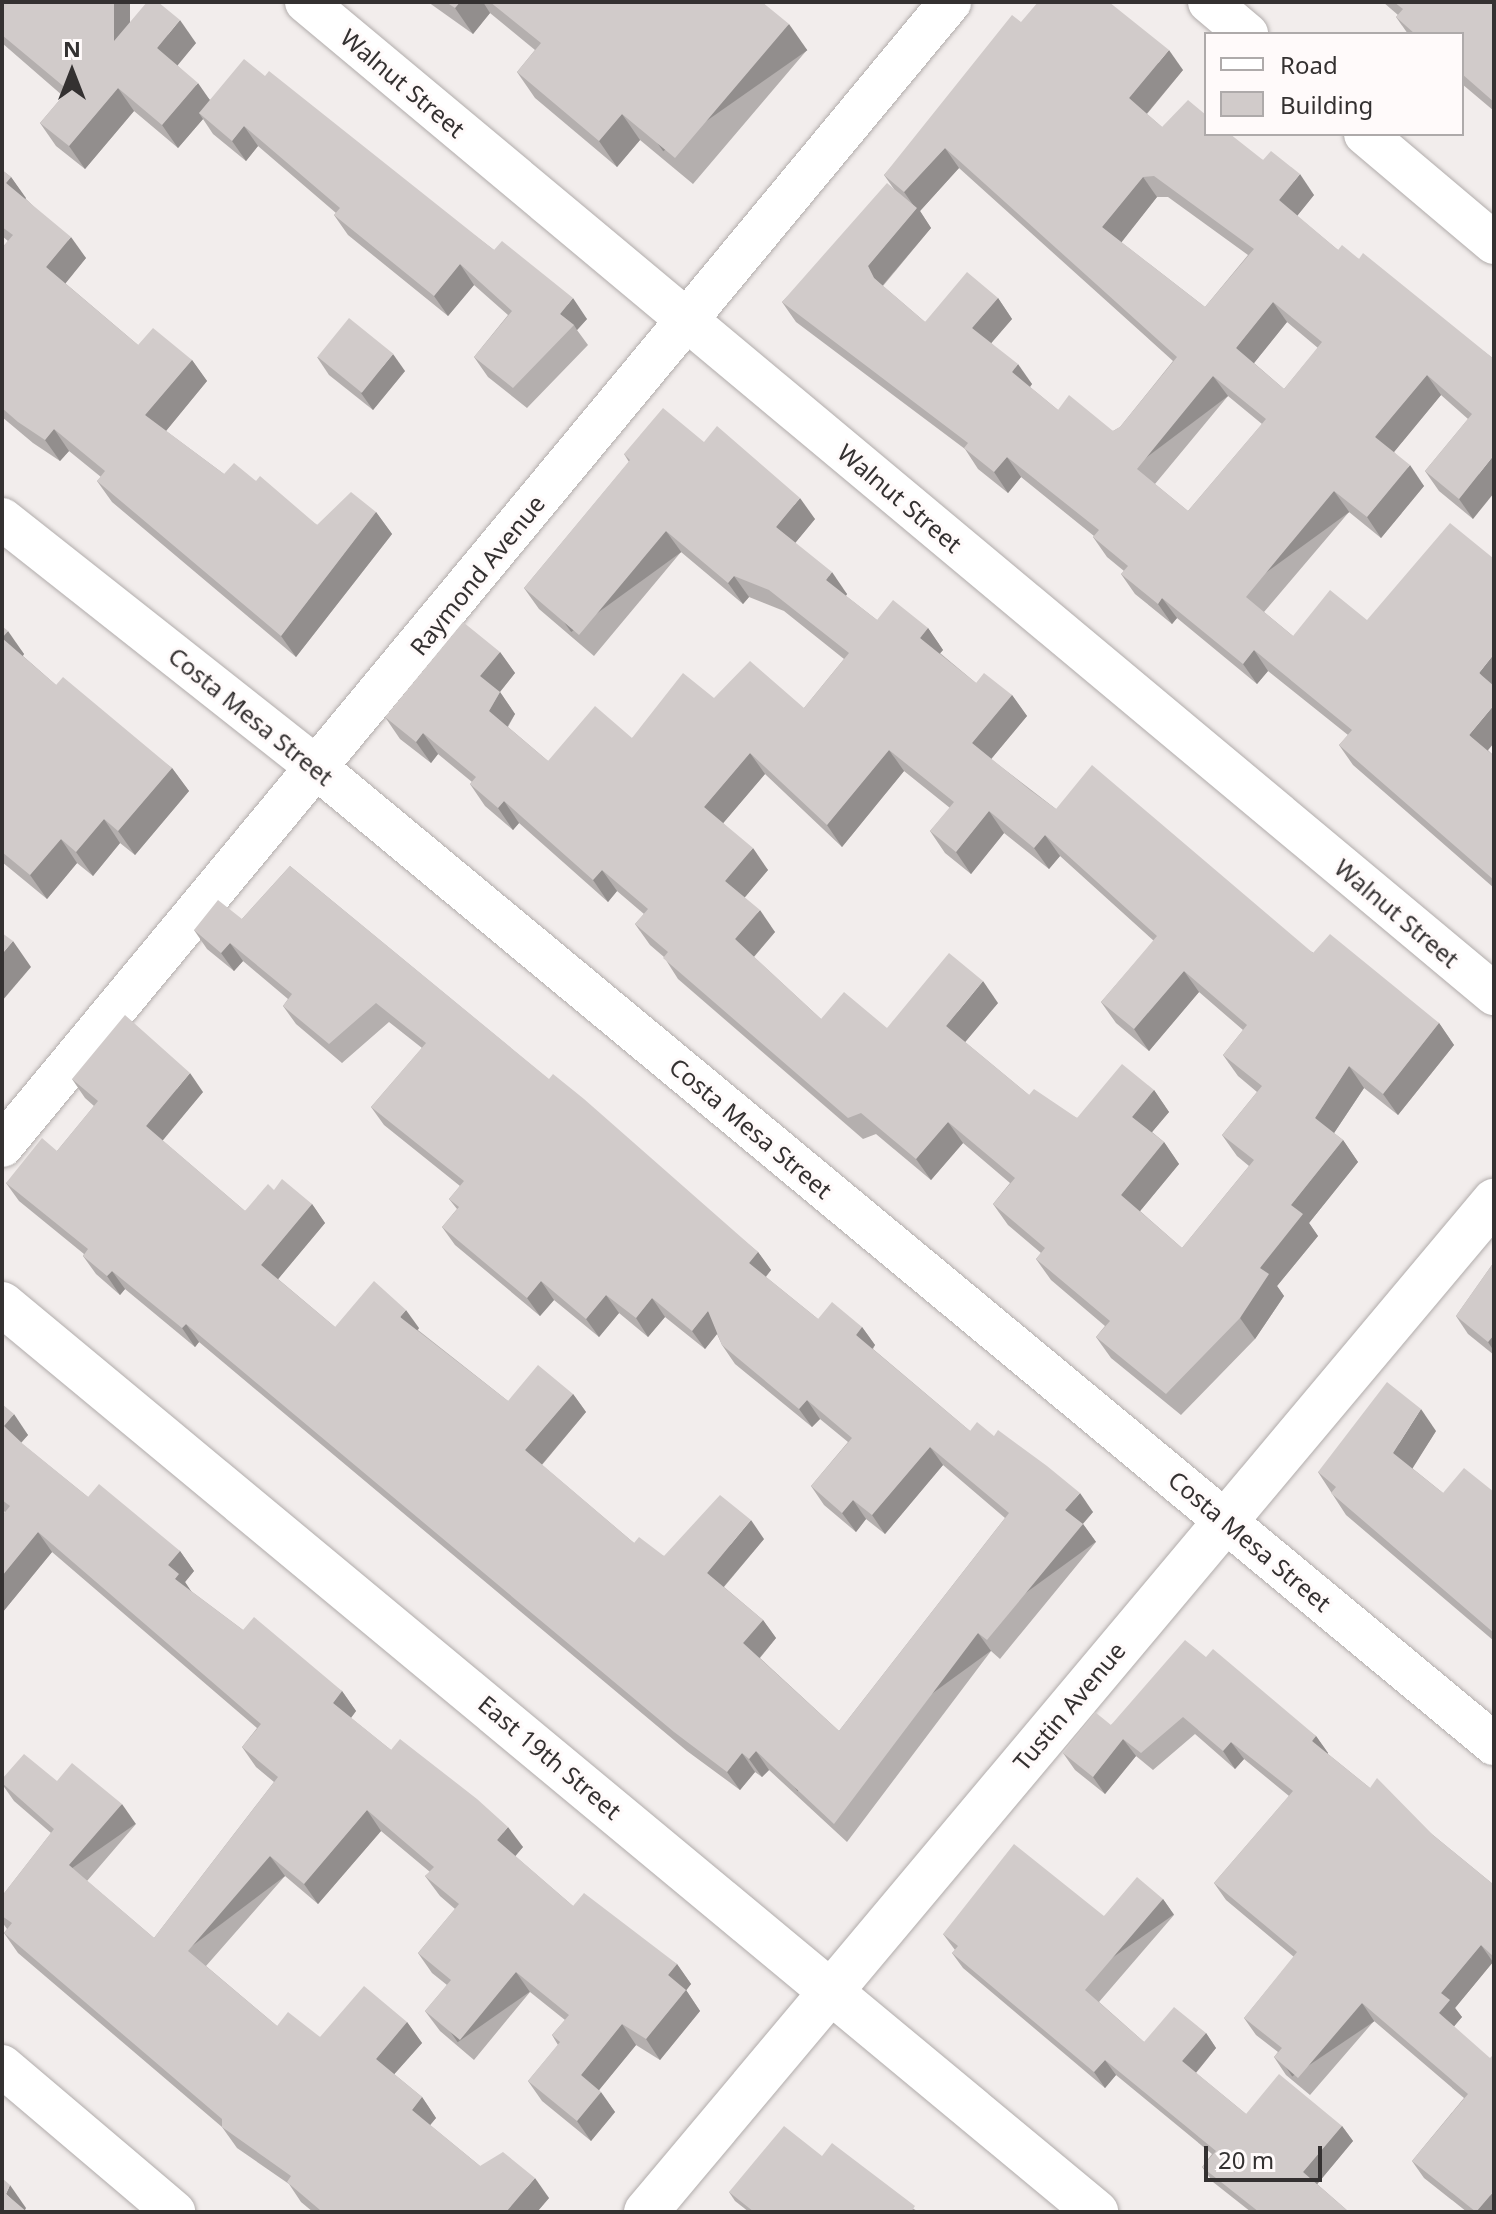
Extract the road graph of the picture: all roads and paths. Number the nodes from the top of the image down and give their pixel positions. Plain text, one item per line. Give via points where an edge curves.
1 (306, 2) edge
2 (1209, 2) edge
3 (935, 7) edge
4 (1245, 32) edge
5 (1367, 136) edge
6 (1494, 243) edge
7 (687, 320) junction
8 (2, 519) edge
9 (318, 769) junction
10 (1494, 994) edge
11 (2, 1146) edge
12 (1494, 1201) edge
13 (2, 1304) edge
14 (1224, 1520) junction
15 (1494, 1744) edge
16 (832, 1990) junction
17 (2, 2066) edge
18 (174, 2212) edge
19 (646, 2212) edge
20 (1096, 2212) edge

1 - 7 street, Walnut Street
2 - 4 street
3 - 7 street, Raymond Avenue
5 - 6 street
7 - 9 street, Raymond Avenue
7 - 10 street, Walnut Street
8 - 9 street, Costa Mesa Street
9 - 11 street, Raymond Avenue
9 - 14 street, Costa Mesa Street
12 - 14 street, Tustin Avenue
13 - 16 street, East 19th Street
14 - 15 street, Costa Mesa Street
14 - 16 street, Tustin Avenue
16 - 19 street, Tustin Avenue
16 - 20 street, East 19th Street
17 - 18 street

